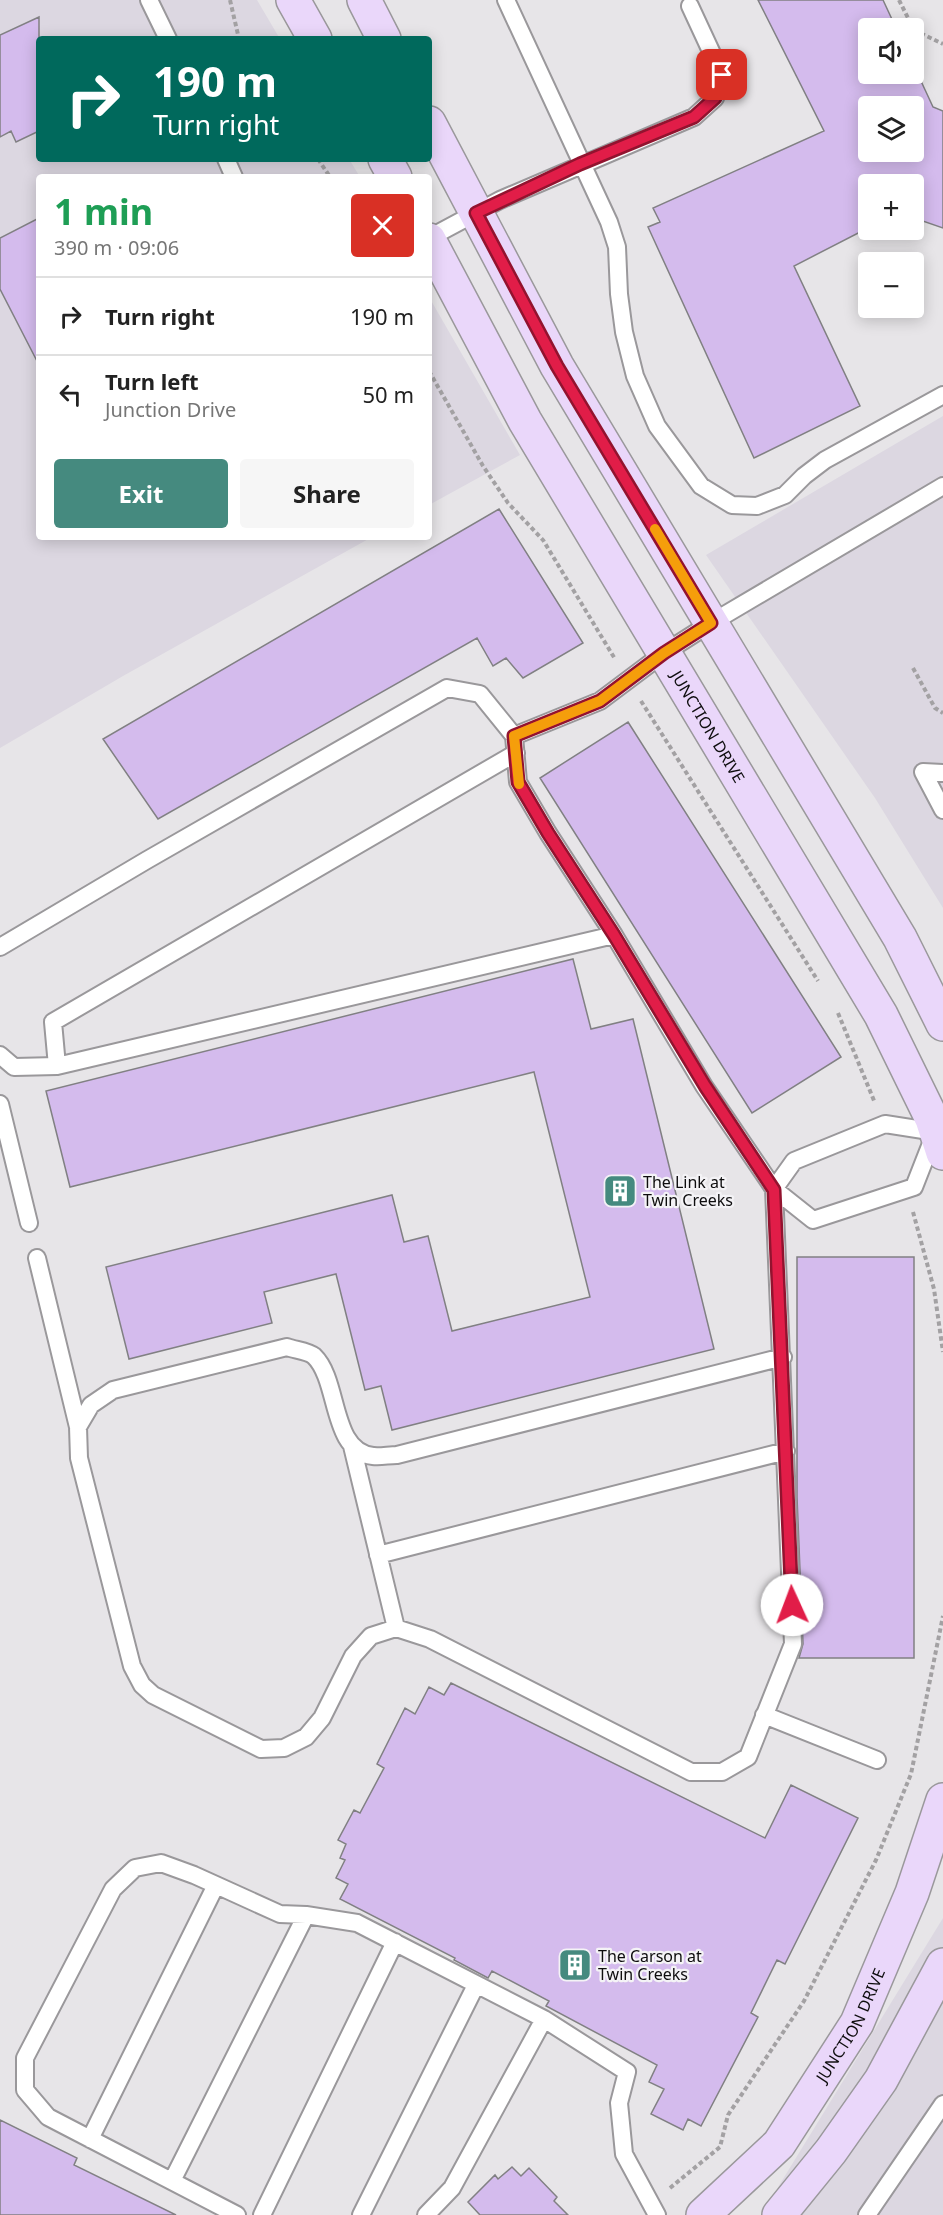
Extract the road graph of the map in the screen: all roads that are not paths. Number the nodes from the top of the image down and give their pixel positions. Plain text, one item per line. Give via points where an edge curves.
1 (149, 0) edge
2 (293, 0) edge
3 (364, 0) edge
4 (506, 0) edge
5 (690, 6) dead end
6 (167, 36) edge
7 (313, 36) edge
8 (382, 36) edge
9 (432, 129) edge
10 (580, 164) junction
11 (476, 213) junction
12 (432, 237) edge
13 (432, 245) edge
14 (943, 395) edge
15 (943, 486) edge
16 (711, 623) junction
17 (664, 653) junction
18 (514, 736) junction
19 (516, 753) junction
20 (943, 773) edge
21 (943, 810) edge
22 (614, 935) junction
23 (0, 947) edge
24 (943, 1024) edge
25 (0, 1055) edge
26 (57, 1066) junction
27 (0, 1104) edge
28 (941, 1138) edge
29 (774, 1190) junction
30 (29, 1223) dead end
31 (37, 1258) dead end
32 (783, 1357) junction
33 (78, 1427) junction
34 (352, 1446) junction
35 (786, 1451) junction
36 (378, 1555) junction
37 (396, 1628) junction
38 (764, 1715) junction
39 (877, 1760) dead end
40 (943, 1800) edge
41 (216, 1885) junction
42 (306, 1915) junction
43 (395, 1942) junction
44 (943, 1965) edge
45 (476, 1984) junction
46 (544, 2019) junction
47 (943, 2103) edge
48 (90, 2139) junction
49 (172, 2181) junction
50 (655, 2210) edge
51 (237, 2215) edge
52 (262, 2215) edge
53 (361, 2215) edge
54 (426, 2215) edge
55 (703, 2215) edge
56 (779, 2215) edge
57 (867, 2215) edge

1 - 6 lane
2 - 7 street
3 - 8 street
4 - 10 lane
5 - 10 lane via 722,75 715,98 694,117
9 - 11 street
10 - 11 lane
10 - 14 lane via 609,222 617,248 624,332 635,376 657,426 701,486 732,505 756,506 785,495 825,460
11 - 12 lane
11 - 16 street via 557,366
13 - 17 street, JUNCTION DRIVE via 525,421
15 - 16 lane
16 - 17 lane
16 - 24 street via 900,938
17 - 18 lane via 600,701
17 - 28 street, JUNCTION DRIVE via 881,1015
18 - 19 lane
18 - 23 lane via 480,693 447,688
19 - 22 lane via 518,782
19 - 26 lane via 53,1022
20 - 21 lane via 923,772
22 - 26 lane
22 - 29 lane via 705,1086
25 - 26 lane via 14,1067
27 - 30 lane
28 - 29 lane via 885,1124 794,1161
28 - 29 lane via 914,1187 813,1220
29 - 32 lane
31 - 33 lane
32 - 34 lane via 397,1455 371,1456
32 - 35 lane
33 - 34 lane via 91,1406 113,1390 287,1347 313,1355 327,1374 340,1424
33 - 37 lane via 79,1458 132,1666 153,1695 261,1749 284,1748 306,1737 322,1718 353,1656 371,1636
34 - 36 lane
35 - 36 lane
35 - 38 lane via 793,1644
36 - 37 lane
37 - 38 lane via 430,1639 691,1772 722,1772 748,1757
38 - 39 lane
40 - 55 street, JUNCTION DRIVE via 912,1893 858,2023 779,2144
41 - 42 lane via 280,1914
41 - 48 lane
41 - 48 lane via 161,1863 135,1868 113,1889 25,2058 25,2090 48,2117
42 - 43 lane via 357,1923
42 - 49 lane
43 - 45 lane
43 - 52 lane
44 - 56 street via 881,2080
45 - 46 lane
45 - 53 lane
46 - 50 lane via 627,2072 619,2103 624,2154
46 - 54 lane via 452,2188
47 - 57 lane
48 - 49 lane
49 - 51 lane

